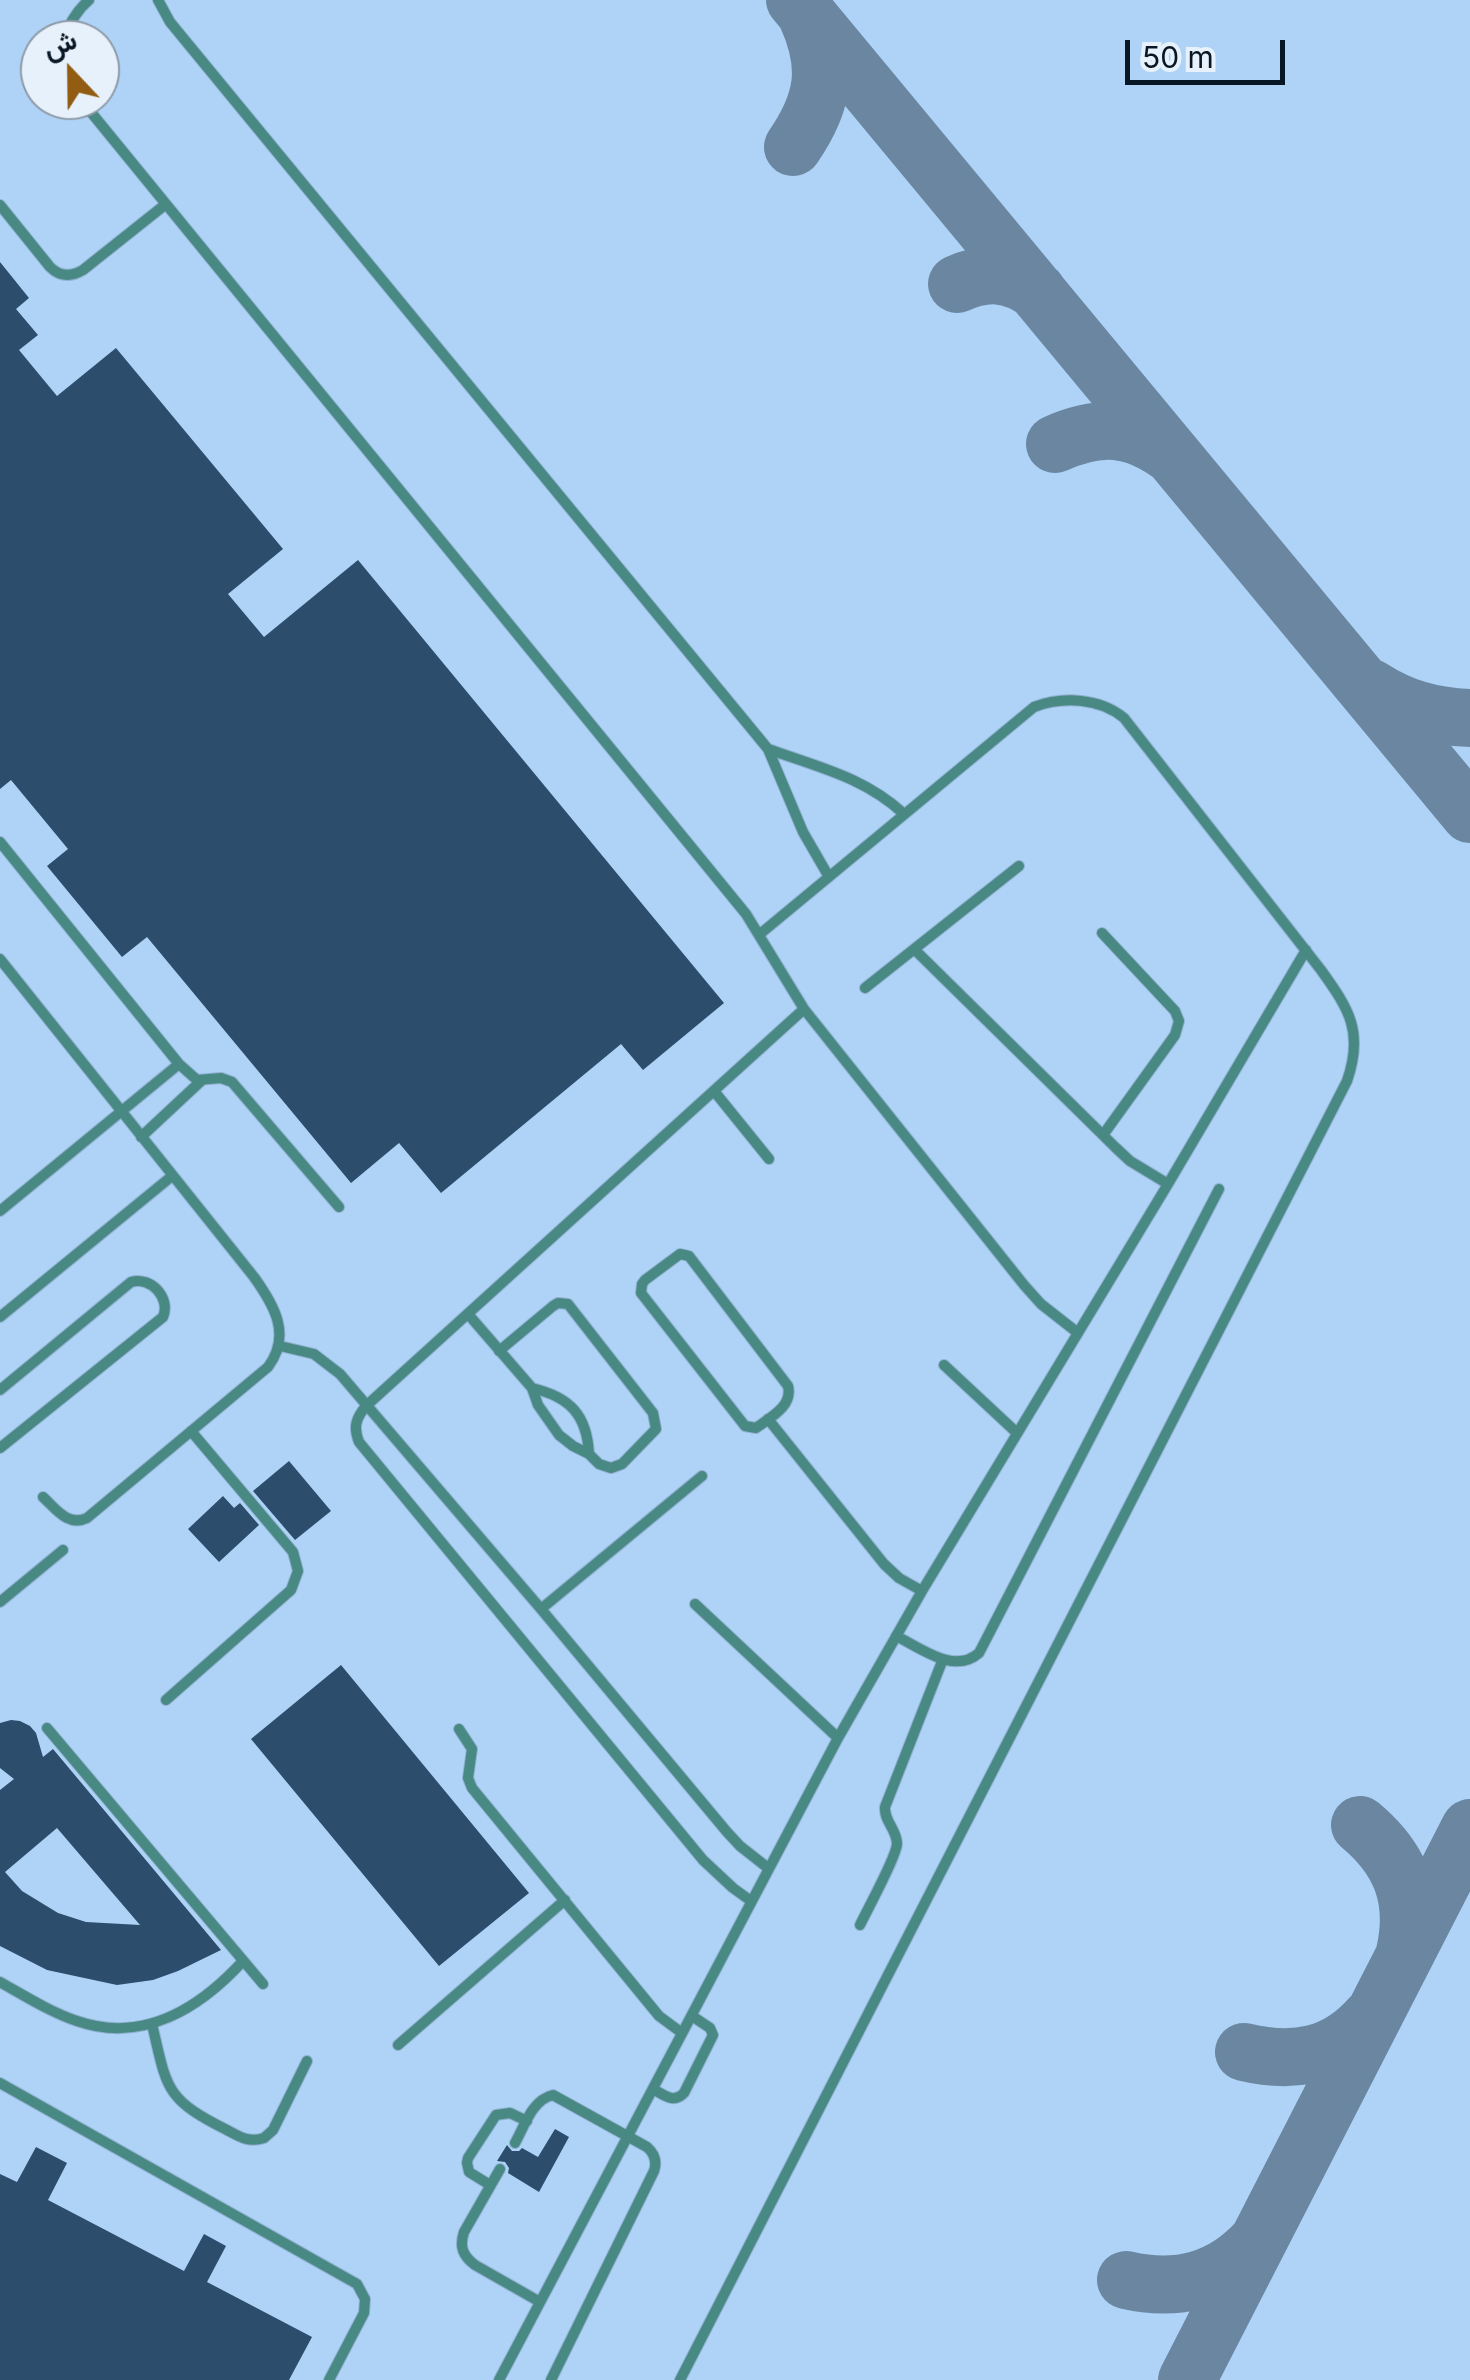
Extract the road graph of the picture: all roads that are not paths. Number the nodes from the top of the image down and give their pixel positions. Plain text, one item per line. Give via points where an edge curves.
1 (89, 0) edge
2 (158, 0) edge
3 (71, 20) edge
4 (97, 120) edge
5 (166, 204) junction
6 (0, 205) edge
7 (768, 749) junction
8 (904, 814) junction
9 (0, 842) edge
10 (1019, 866) dead end
11 (829, 877) junction
12 (1102, 933) dead end
13 (760, 934) junction
14 (914, 949) junction
15 (1306, 950) junction
16 (0, 960) edge
17 (865, 988) dead end
18 (804, 1009) junction
19 (178, 1064) junction
20 (201, 1081) junction
21 (714, 1091) junction
22 (122, 1111) junction
23 (1103, 1135) junction
24 (141, 1136) junction
25 (769, 1159) dead end
26 (172, 1176) junction
27 (1168, 1184) junction
28 (1219, 1189) dead end
29 (339, 1207) dead end
30 (0, 1211) edge
31 (468, 1314) junction
32 (0, 1317) edge
33 (1078, 1332) junction
34 (280, 1346) junction
35 (500, 1351) junction
36 (944, 1365) dead end
37 (532, 1388) junction
38 (0, 1390) edge
39 (366, 1406) junction
40 (768, 1419) junction
41 (191, 1432) junction
42 (1017, 1433) junction
43 (0, 1448) edge
44 (590, 1454) junction
45 (702, 1476) dead end
46 (43, 1497) dead end
47 (63, 1550) dead end
48 (922, 1591) junction
49 (0, 1602) edge
50 (695, 1604) dead end
51 (541, 1609) junction
52 (896, 1636) junction
53 (943, 1658) junction
54 (166, 1700) dead end
55 (47, 1728) dead end
56 (459, 1730) dead end
57 (838, 1738) junction
58 (768, 1868) junction
59 (564, 1900) junction
60 (752, 1901) junction
61 (860, 1925) dead end
62 (243, 1961) junction
63 (0, 1982) edge
64 (263, 1984) dead end
65 (692, 2016) junction
66 (152, 2024) junction
67 (682, 2033) junction
68 (398, 2045) dead end
69 (307, 2061) dead end
70 (0, 2083) edge
71 (652, 2089) junction
72 (527, 2121) junction
73 (628, 2136) junction
74 (514, 2143) dead end
75 (500, 2168) dead end
76 (490, 2185) junction
77 (540, 2302) junction
78 (329, 2380) edge
79 (499, 2380) edge
80 (552, 2380) edge
81 (680, 2380) edge

1 - 3 lane
2 - 7 lane
4 - 5 lane
5 - 6 lane via 70,276 50,267
5 - 13 lane
7 - 8 lane via 868,786
7 - 11 lane
8 - 11 lane
8 - 15 lane via 1034,707 1064,700 1114,709
9 - 19 lane
10 - 14 lane
11 - 13 lane
12 - 23 lane via 1179,1021
13 - 18 lane
14 - 17 lane
14 - 23 lane
15 - 27 lane
15 - 81 lane via 1353,1023 1347,1081
16 - 22 lane
18 - 21 lane
18 - 33 lane via 1024,1285
19 - 20 lane
19 - 22 lane
20 - 24 lane
20 - 29 lane via 232,1082
21 - 25 lane
21 - 31 lane
22 - 24 lane
22 - 30 lane
23 - 27 lane
24 - 26 lane
26 - 32 lane
26 - 34 lane via 262,1289 277,1318
27 - 33 lane
28 - 53 lane via 982,1648 969,1661
31 - 35 lane
31 - 39 lane
33 - 42 lane
34 - 39 lane via 325,1361
34 - 41 lane via 268,1368
35 - 37 lane
35 - 44 lane via 553,1306 571,1307 657,1424 616,1466 605,1467
36 - 42 lane
37 - 44 lane via 559,1435
37 - 44 lane via 574,1409
38 - 43 lane via 131,1282 149,1282 164,1300 164,1317
39 - 51 lane
39 - 60 lane via 355,1425 359,1442 703,1860
40 - 40 lane via 789,1400 788,1386 689,1256 680,1254 645,1280 642,1296 745,1426 756,1428
40 - 48 lane via 884,1564
41 - 46 lane via 81,1521 68,1520
41 - 54 lane via 293,1552 298,1571 290,1590
42 - 48 lane
45 - 51 lane
47 - 49 lane
48 - 52 lane
50 - 57 lane
51 - 58 lane via 740,1846
52 - 53 lane
52 - 57 lane
53 - 61 lane via 884,1807 897,1844
55 - 62 lane
56 - 59 lane via 472,1749 472,1788
57 - 58 lane
58 - 60 lane
59 - 67 lane via 660,2016
59 - 68 lane
60 - 65 lane
62 - 64 lane
62 - 66 lane via 187,2009
63 - 66 lane via 82,2023
65 - 67 lane
65 - 71 lane via 713,2035 684,2092 669,2098
66 - 69 lane via 174,2094 194,2113 246,2140 273,2130
67 - 71 lane
70 - 78 lane via 357,2284 364,2314
71 - 73 lane
72 - 73 lane via 541,2098 554,2095
72 - 74 lane
72 - 76 lane via 506,2112 496,2116 468,2158 469,2172
73 - 77 lane
73 - 80 lane via 652,2151 656,2166
75 - 76 lane
76 - 77 lane via 464,2232 462,2250 475,2265
77 - 79 lane

